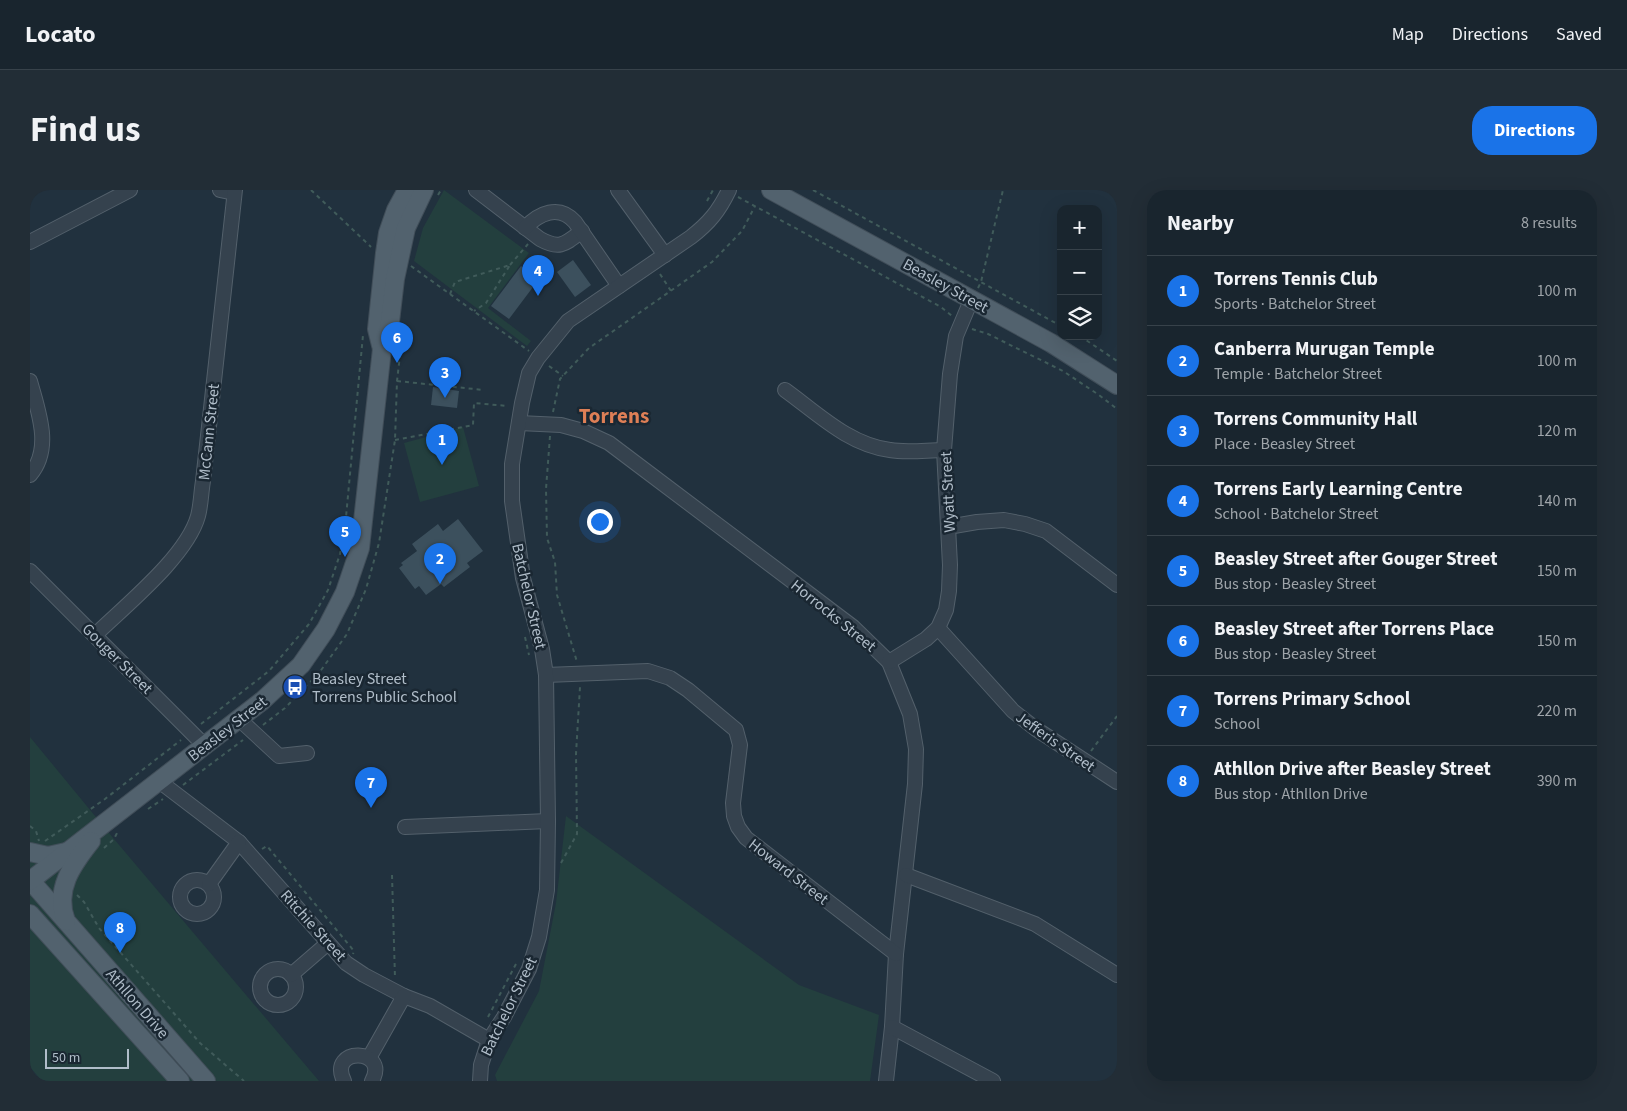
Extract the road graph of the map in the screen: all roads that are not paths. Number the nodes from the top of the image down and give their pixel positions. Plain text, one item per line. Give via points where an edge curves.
1 (130, 190) edge
2 (407, 190) edge
3 (618, 190) edge
4 (771, 190) edge
5 (229, 191) edge
6 (729, 191) edge
7 (485, 192) edge
8 (430, 194) edge
9 (530, 232) junction
10 (582, 232) junction
11 (30, 242) edge
12 (665, 256) junction
13 (619, 286) junction
14 (972, 298) junction
15 (382, 349) junction
16 (30, 381) edge
17 (1117, 385) edge
18 (785, 390) dead end
19 (519, 423) junction
20 (944, 450) junction
21 (30, 475) edge
22 (948, 527) junction
23 (30, 571) edge
24 (1117, 585) edge
25 (938, 628) junction
26 (95, 635) junction
27 (889, 662) junction
28 (546, 675) junction
29 (239, 719) junction
30 (205, 746) junction
31 (307, 753) dead end
32 (1117, 782) edge
33 (173, 788) junction
34 (548, 821) junction
35 (112, 826) junction
36 (405, 827) dead end
37 (239, 842) junction
38 (34, 849) edge
39 (67, 852) junction
40 (906, 875) junction
41 (30, 880) edge
42 (209, 884) dead end
43 (30, 914) edge
44 (66, 921) junction
45 (30, 933) edge
46 (328, 942) junction
47 (896, 954) junction
48 (74, 964) junction
49 (291, 975) dead end
50 (1117, 976) edge
51 (404, 996) junction
52 (892, 1027) junction
53 (489, 1040) junction
54 (369, 1058) junction
55 (180, 1081) edge
56 (206, 1081) edge
57 (344, 1081) edge
58 (372, 1081) edge
59 (480, 1081) edge
60 (886, 1081) edge
61 (993, 1081) edge

1 - 11 street
2 - 15 main road, Beasley Street via 396,210 385,253 377,329
3 - 12 street
4 - 14 main road, Beasley Street
5 - 26 street, McCann Street via 198,517 184,544 167,566
6 - 12 street, Batchelor Street via 709,222
7 - 9 street
8 - 15 main road, Beasley Street via 406,228 389,330
9 - 10 street via 552,245 570,241
9 - 10 street via 543,214 555,211 572,218
10 - 13 street
12 - 13 street, Batchelor Street
13 - 19 street, Batchelor Street via 568,321 538,358 529,373
14 - 17 main road, Beasley Street
14 - 20 street, Wyatt Street via 956,336
15 - 29 main road, Beasley Street via 360,548 345,592 326,629 301,664 262,702
16 - 21 street via 42,425 43,449
18 - 20 street via 847,435 869,446 892,451
19 - 27 street, Horrocks Street via 583,431 609,443 853,627
19 - 28 street, Batchelor Street via 512,464 512,502 523,578
20 - 22 street, Wyatt Street
22 - 24 street via 1004,520 1046,531
22 - 25 street, Wyatt Street via 949,591 946,610
23 - 26 street, Gouger Street
25 - 27 street, Wyatt Street via 926,640
25 - 32 street, Jefferis Street via 1013,711
26 - 30 street, Gouger Street
27 - 40 street, Horrocks Street via 910,714 916,749
28 - 34 street, Batchelor Street
28 - 47 street, Howard Street via 648,671 670,678 688,690 736,730 740,746 733,809 738,828 746,838
29 - 30 main road, Beasley Street
29 - 31 street via 279,756
30 - 33 main road, Beasley Street
33 - 35 main road, Beasley Street
33 - 37 street, Ritchie Street
34 - 36 street
34 - 53 street, Batchelor Street via 547,890 539,937 528,970
35 - 39 main road, Beasley Street
35 - 44 main road via 82,852 69,872 63,887 61,908
37 - 42 street
37 - 46 street, Ritchie Street
38 - 39 main road via 48,856
39 - 41 main road, Beasley Street
40 - 47 street, Horrocks Street
40 - 50 street via 1035,924
41 - 44 main road, Athllon Drive
43 - 48 main road, Athllon Drive
44 - 56 main road, Athllon Drive
45 - 48 main road
46 - 49 street
46 - 51 street, Ritchie Street via 346,962 364,975
47 - 52 street, Horrocks Street
48 - 55 main road, Athllon Drive
51 - 53 street, Ritchie Street via 430,1006
51 - 54 street
52 - 60 street, Horrocks Street
52 - 61 street
53 - 59 street, Batchelor Street via 480,1064
54 - 57 street via 358,1054 347,1059 342,1069
54 - 58 street via 376,1072

